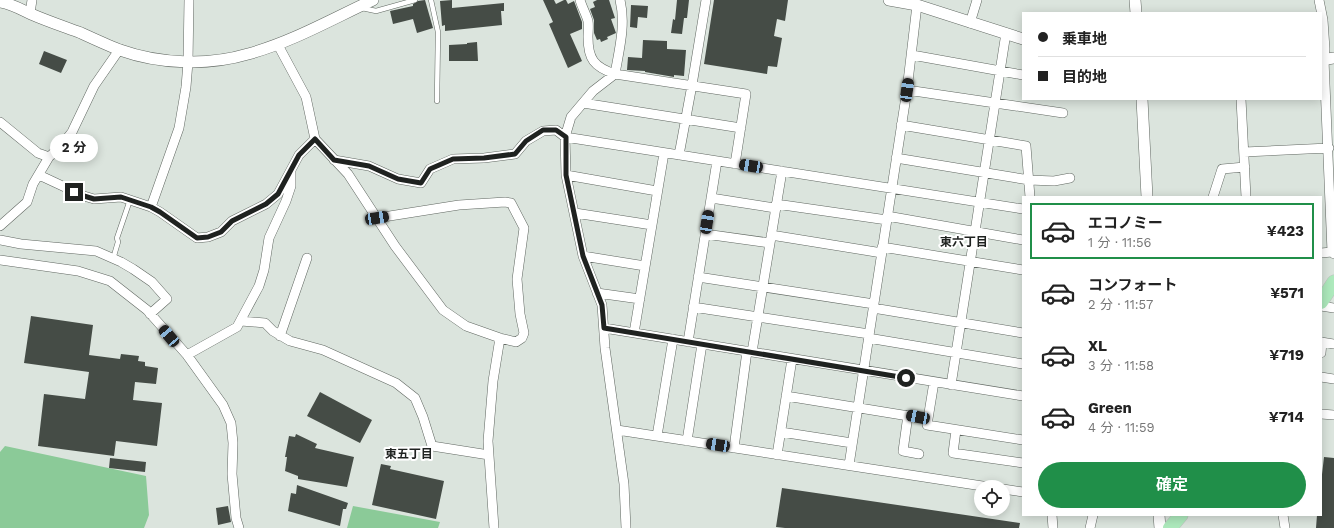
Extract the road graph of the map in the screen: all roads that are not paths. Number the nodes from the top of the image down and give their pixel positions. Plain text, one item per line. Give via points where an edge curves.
1 (32, 0) edge
2 (189, 0) edge
3 (373, 0) edge
4 (415, 0) edge
5 (431, 0) edge
6 (580, 0) edge
7 (620, 0) edge
8 (706, 0) edge
9 (889, 0) edge
10 (977, 0) edge
11 (1136, 0) edge
12 (1319, 0) edge
13 (0, 2) edge
14 (917, 6) junction
15 (358, 7) junction
16 (1136, 12) edge
17 (1321, 12) edge
18 (30, 13) junction
19 (1322, 15) edge
20 (970, 23) junction
21 (1006, 34) junction
22 (1022, 39) edge
23 (278, 44) junction
24 (119, 50) junction
25 (912, 56) junction
26 (1326, 59) edge
27 (188, 62) junction
28 (1000, 71) junction
29 (615, 74) junction
30 (1022, 75) edge
31 (692, 85) junction
32 (907, 90) junction
33 (1142, 100) edge
34 (1242, 100) edge
35 (437, 101) dead end
36 (583, 103) junction
37 (995, 103) junction
38 (1063, 113) dead end
39 (686, 120) junction
40 (0, 122) edge
41 (901, 126) junction
42 (741, 128) junction
43 (566, 137) junction
44 (315, 139) junction
45 (989, 140) junction
46 (1329, 148) junction
47 (1244, 152) junction
48 (664, 153) junction
49 (679, 155) junction
50 (49, 157) junction
51 (896, 158) junction
52 (334, 160) junction
53 (717, 161) junction
54 (736, 164) junction
55 (1245, 167) junction
56 (291, 170) junction
57 (782, 171) junction
58 (984, 173) junction
59 (39, 175) junction
60 (566, 175) junction
61 (1070, 178) dead end
62 (1029, 180) junction
63 (892, 188) junction
64 (657, 191) junction
65 (1030, 196) edge
66 (1147, 196) edge
67 (1213, 196) edge
68 (1246, 196) edge
69 (711, 198) junction
70 (130, 200) junction
71 (980, 202) junction
72 (776, 206) junction
73 (151, 207) junction
74 (1022, 208) edge
75 (575, 213) junction
76 (377, 218) junction
77 (887, 218) junction
78 (652, 225) junction
79 (0, 226) edge
80 (975, 232) junction
81 (705, 234) junction
82 (770, 239) junction
83 (0, 240) edge
84 (1022, 240) edge
85 (882, 250) junction
86 (1322, 253) edge
87 (1333, 253) edge
88 (583, 256) junction
89 (113, 258) junction
90 (308, 258) dead end
91 (0, 260) edge
92 (970, 262) junction
93 (645, 266) junction
94 (1022, 270) edge
95 (698, 277) junction
96 (1334, 282) edge
97 (763, 287) junction
98 (597, 293) junction
99 (640, 299) junction
100 (1322, 300) edge
101 (873, 306) junction
102 (1322, 306) edge
103 (693, 307) junction
104 (1334, 308) edge
105 (150, 314) junction
106 (758, 317) junction
107 (241, 321) junction
108 (961, 323) junction
109 (604, 328) junction
110 (634, 333) junction
111 (1022, 333) edge
112 (280, 336) junction
113 (868, 336) junction
114 (500, 338) junction
115 (673, 339) junction
116 (688, 342) junction
117 (1322, 342) edge
118 (702, 344) junction
119 (1334, 344) edge
120 (750, 352) junction
121 (956, 354) junction
122 (187, 355) junction
123 (792, 359) junction
124 (1022, 364) edge
125 (863, 371) junction
126 (1322, 377) edge
127 (1334, 379) edge
128 (934, 382) junction
129 (951, 385) junction
130 (786, 396) junction
131 (1022, 396) edge
132 (858, 407) junction
133 (1322, 414) edge
134 (908, 415) junction
135 (1334, 415) edge
136 (928, 419) junction
137 (617, 430) junction
138 (956, 430) junction
139 (781, 432) junction
140 (657, 436) junction
141 (1022, 440) edge
142 (687, 441) junction
143 (852, 442) junction
144 (734, 448) junction
145 (919, 454) dead end
146 (489, 455) junction
147 (777, 455) junction
148 (1022, 463) edge
149 (848, 465) junction
150 (974, 485) edge
151 (1010, 490) edge
152 (1022, 492) edge
153 (1052, 516) edge
154 (1093, 516) edge
155 (1159, 516) edge
156 (1180, 516) edge
157 (1283, 516) edge
158 (239, 528) edge
159 (494, 528) edge
160 (626, 528) edge
161 (1053, 528) edge
162 (1090, 528) edge
163 (1160, 528) edge
164 (1170, 528) edge
165 (1285, 528) edge

1 - 18 street
2 - 27 street
3 - 15 street
4 - 15 lane via 376,11
5 - 35 lane via 438,32
6 - 29 street via 588,21 590,55 603,70
7 - 29 street via 623,24
8 - 31 street
9 - 14 street
10 - 20 street
11 - 16 street
12 - 17 street
13 - 18 street
14 - 20 street
14 - 25 street
15 - 23 street
18 - 24 street
19 - 26 street
20 - 21 street
21 - 22 street
21 - 28 street
23 - 27 street via 247,55
23 - 44 street via 306,97
24 - 27 street via 142,57
24 - 50 street via 94,86 72,132 60,148
25 - 28 street
25 - 32 street
26 - 46 street
27 - 73 street via 178,133
28 - 30 street
28 - 37 street
29 - 31 street
29 - 36 street via 593,91
31 - 39 street
31 - 42 street via 746,94
32 - 37 street
32 - 41 street
33 - 66 street
34 - 47 street
36 - 39 street
36 - 43 street via 571,117
37 - 38 street
37 - 45 street
39 - 42 street
39 - 49 street
40 - 50 street via 38,153
41 - 45 street
41 - 51 street
42 - 54 street
43 - 48 street
43 - 52 street via 556,130 543,130 526,141 515,154 453,159 430,169 421,183 398,179 369,166
43 - 60 street
44 - 52 street
44 - 56 street via 299,155
45 - 58 street
45 - 62 street via 1026,146
46 - 47 street
46 - 87 street
47 - 55 street
48 - 49 street
48 - 64 street
49 - 53 street
50 - 59 street
51 - 58 street
51 - 63 street
52 - 76 street via 348,174
53 - 54 street
53 - 69 street
54 - 57 street
55 - 67 street via 1222,169
55 - 68 street
56 - 73 street via 278,194 266,204 232,221 221,232 208,237 197,238
56 - 107 street via 291,186 269,238 259,286
57 - 63 street
57 - 72 street
58 - 62 street
58 - 71 street
59 - 70 street via 94,199 121,197
59 - 79 street via 27,202
60 - 64 street
60 - 75 street
61 - 62 street via 1054,181
62 - 65 street
63 - 71 street
63 - 77 street
64 - 78 street
69 - 72 street
69 - 81 street
70 - 73 street
70 - 89 lane
71 - 74 street
71 - 80 street
72 - 77 street
72 - 82 street
75 - 78 street
75 - 88 street
76 - 114 street via 443,310 466,326
76 - 114 street via 460,205 511,203 524,228 517,279 524,333 516,342
77 - 80 street
77 - 85 street
78 - 93 street
80 - 84 street
80 - 92 street
81 - 82 street
81 - 95 street
82 - 85 street
82 - 97 street
83 - 89 street via 96,251
85 - 92 street
85 - 101 street
86 - 87 street
88 - 93 street
88 - 98 street
89 - 105 street via 152,282 166,299
90 - 112 street
91 - 105 street via 78,271 110,280
92 - 94 street
92 - 108 street
93 - 99 street
95 - 97 street
95 - 103 street
96 - 100 main road
97 - 101 street
97 - 106 street
98 - 99 street
98 - 109 street via 602,305
99 - 110 street
101 - 108 street
101 - 113 street
102 - 104 street
103 - 106 street
103 - 116 street
105 - 122 street
106 - 113 street
106 - 120 street
107 - 112 street via 266,323
107 - 122 street via 237,327
108 - 111 street
108 - 121 street
109 - 110 street
109 - 137 street
110 - 115 street
112 - 146 street via 323,350 396,383 415,398 432,446
113 - 121 street
113 - 125 street
114 - 146 street via 493,381
115 - 116 street
115 - 140 street
116 - 118 street
117 - 119 street
118 - 120 street
118 - 142 street
120 - 123 street
120 - 144 street
121 - 124 street
121 - 129 street
122 - 158 street via 223,405 230,423 233,442 234,503
123 - 125 street
123 - 130 street
125 - 128 street
125 - 132 street
126 - 127 street
128 - 129 street
128 - 136 street
129 - 131 street
130 - 132 street
130 - 139 street
132 - 134 street
132 - 143 street
133 - 135 street
134 - 136 street
134 - 145 street via 903,452
136 - 138 street via 928,425
137 - 140 street
137 - 160 street via 624,484
138 - 141 street
138 - 148 street via 953,453
139 - 143 street
139 - 147 street
140 - 142 street
142 - 144 street
143 - 149 street
144 - 147 street
146 - 159 street
147 - 149 street
149 - 150 street
151 - 152 street
153 - 161 street
154 - 162 street
155 - 163 street
156 - 164 main road
157 - 165 street

